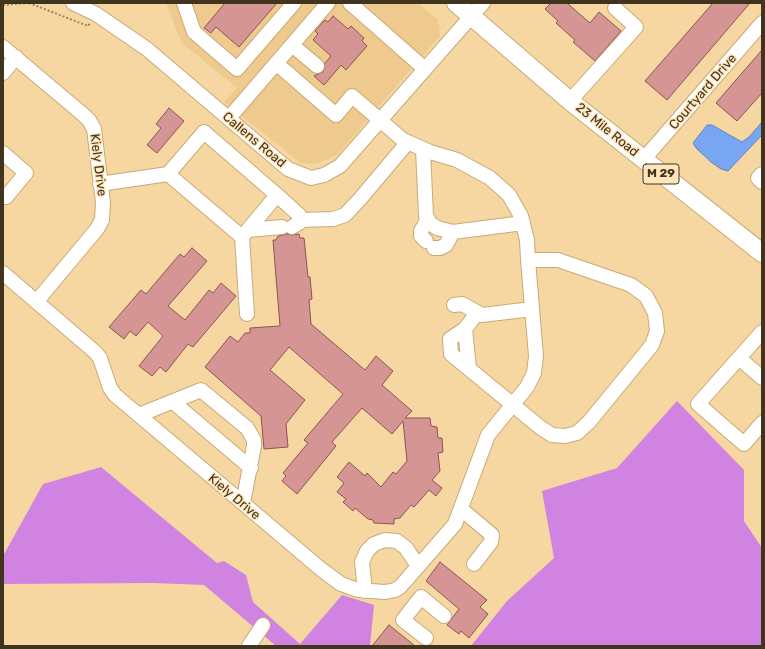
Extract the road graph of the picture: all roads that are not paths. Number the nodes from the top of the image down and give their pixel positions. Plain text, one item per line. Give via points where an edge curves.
1 (184, 3) edge
2 (294, 3) edge
3 (328, 3) edge
4 (350, 3) edge
5 (456, 3) edge
6 (78, 4) edge
7 (615, 8) dead end
8 (477, 10) edge
9 (762, 23) edge
10 (292, 45) junction
11 (3, 47) edge
12 (16, 57) junction
13 (276, 63) junction
14 (317, 66) dead end
15 (425, 69) junction
16 (3, 73) edge
17 (570, 101) junction
18 (229, 118) junction
19 (380, 120) junction
20 (408, 142) junction
21 (423, 149) junction
22 (3, 153) edge
23 (643, 160) junction
24 (168, 174) junction
25 (762, 174) edge
26 (762, 182) edge
27 (100, 184) junction
28 (3, 195) edge
29 (277, 195) junction
30 (428, 219) junction
31 (523, 223) junction
32 (291, 225) junction
33 (453, 232) junction
34 (245, 233) junction
35 (762, 252) edge
36 (528, 260) junction
37 (3, 273) edge
38 (36, 301) junction
39 (454, 305) dead end
40 (532, 309) junction
41 (477, 313) junction
42 (247, 314) dead end
43 (762, 332) edge
44 (739, 358) junction
45 (762, 378) edge
46 (173, 402) junction
47 (513, 404) junction
48 (139, 415) junction
49 (762, 423) edge
50 (251, 468) junction
51 (242, 503) junction
52 (461, 509) junction
53 (474, 564) dead end
54 (418, 566) junction
55 (400, 587) junction
56 (365, 591) junction
57 (410, 610) junction
58 (444, 616) dead end
59 (263, 625) dead end
60 (426, 638) dead end
61 (248, 646) edge

1 - 2 street via 194,32 237,69
3 - 10 street
4 - 15 street
5 - 8 main road, 23 Mile Road / M 29
6 - 18 street, Callens Road via 147,49
7 - 17 street via 636,27
8 - 15 street, Callens Road
8 - 17 main road, 23 Mile Road / M 29
9 - 23 street, Courtyard Drive
10 - 13 street
10 - 14 street
11 - 12 street, Kiely Drive
12 - 16 street
12 - 27 street, Kiely Drive via 92,125
13 - 18 street
13 - 19 street via 336,115 352,96
15 - 19 street, Callens Road
17 - 23 main road, 23 Mile Road / M 29
18 - 19 street, Callens Road via 288,169 311,178 340,166
19 - 20 street
20 - 21 street
20 - 32 street via 345,215
21 - 30 street
21 - 31 street via 457,160 490,178 509,195
22 - 28 street via 26,173 6,197
23 - 35 main road, 23 Mile Road / M 29
24 - 27 street
24 - 29 street via 204,132
24 - 34 street
25 - 26 street via 758,178
27 - 38 street, Kiely Drive via 103,212 97,229
29 - 32 street via 299,215
29 - 34 street
30 - 33 street via 437,228
30 - 33 street via 421,236 430,244 440,248 446,245
31 - 33 street
31 - 36 street
32 - 34 street
34 - 42 street
36 - 40 street
36 - 47 street via 558,260 631,285 646,296 655,313 657,331 652,345 577,433 565,436 552,435
37 - 38 street, Kiely Drive
38 - 48 street, Kiely Drive via 95,352 100,358 112,391
39 - 41 street via 462,304
40 - 41 street
40 - 47 street via 536,356 534,373 527,387
41 - 47 street via 465,329 450,339 451,354
43 - 44 street
44 - 45 street
44 - 49 street via 698,404 744,444
46 - 48 street
46 - 50 street
46 - 50 street via 201,390 247,428 254,440
47 - 52 street via 488,435
48 - 51 street, Kiely Drive
50 - 51 street
51 - 56 street, Kiely Drive via 331,577 349,587
52 - 53 street via 492,535 491,542
52 - 54 street via 455,524
54 - 55 street
54 - 56 street via 409,544 392,540 380,541 371,547 362,562
55 - 56 street, Kiely Drive via 390,592
55 - 57 street
57 - 58 street via 421,597
57 - 60 street via 403,620
59 - 61 street

